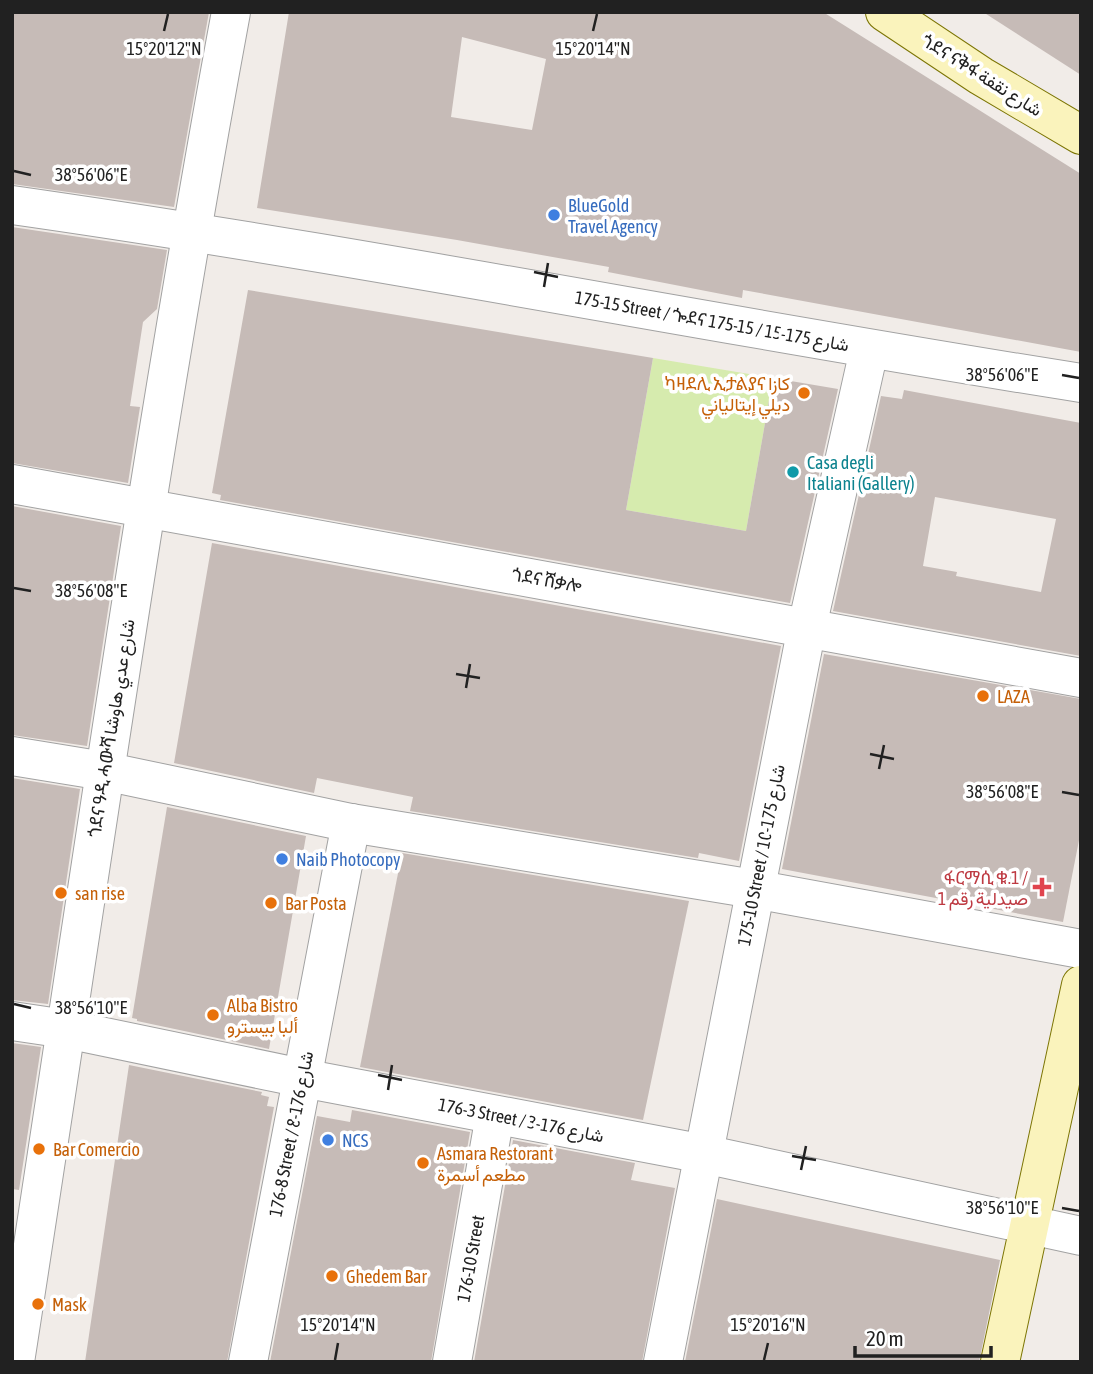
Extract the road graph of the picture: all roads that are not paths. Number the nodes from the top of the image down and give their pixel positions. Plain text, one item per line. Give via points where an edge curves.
1 (231, 12) edge
2 (885, 12) edge
3 (1081, 135) edge
4 (12, 205) edge
5 (191, 230) junction
6 (869, 350) junction
7 (1081, 383) edge
8 (12, 484) edge
9 (146, 508) junction
10 (807, 627) junction
11 (1081, 678) edge
12 (12, 757) edge
13 (104, 771) junction
14 (351, 823) junction
15 (754, 889) junction
16 (1081, 949) edge
17 (1081, 985) edge
18 (12, 1021) edge
19 (66, 1030) junction
20 (302, 1078) junction
21 (495, 1115) junction
22 (704, 1154) junction
23 (1029, 1226) junction
24 (1081, 1236) edge
25 (15, 1362) edge
26 (248, 1362) edge
27 (452, 1362) edge
28 (663, 1362) edge
29 (1000, 1362) edge

1 - 5 street, ጎደና ዓዲ ሓውሻ شارع عدي هاوشا
2 - 3 main road, ጎደና ናቅፋ شارع نقفة
4 - 5 street, 175-15 Street / ጐደና 175-15 / شارع 175-15
5 - 6 street, 175-15 Street / ጐደና 175-15 / شارع 175-15
5 - 9 street, ጎደና ዓዲ ሓውሻ شارع عدي هاوشا
6 - 7 street, 175-15 Street / ጐደና 175-15 / شارع 175-15
6 - 10 street, 175-10 Street / شارع 175-10
8 - 9 street, ጎደና ሸቃሎ
9 - 10 street, ጎደና ሸቃሎ
9 - 13 street, ጎደና ዓዲ ሓውሻ شارع عدي هاوشا
10 - 11 street, ጎደና ሸቃሎ
10 - 15 street, 175-10 Street / شارع 175-10
12 - 13 street
13 - 14 street
13 - 19 street, ጎደና ዓዲ ሓውሻ شارع عدي هاوشا
14 - 15 street
14 - 20 street, 176-8 Street / شارع 176-8
15 - 16 street
15 - 22 street, 175-10 Street / شارع 175-10
17 - 23 main road
18 - 19 street, 176-3 Street / شارع 176-3
19 - 20 street, 176-3 Street / شارع 176-3
19 - 25 street, ጎደና ዓዲ ሓውሻ شارع عدي هاوشا
20 - 21 street, 176-3 Street / شارع 176-3
20 - 26 street, 176-8 Street / شارع 176-8
21 - 22 street, 176-3 Street / شارع 176-3
21 - 27 street, 176-10 Street
22 - 23 street, 176-3 Street / شارع 176-3
22 - 28 street, 175-10 Street / شارع 175-10
23 - 24 street, 176-3 Street / شارع 176-3
23 - 29 main road

